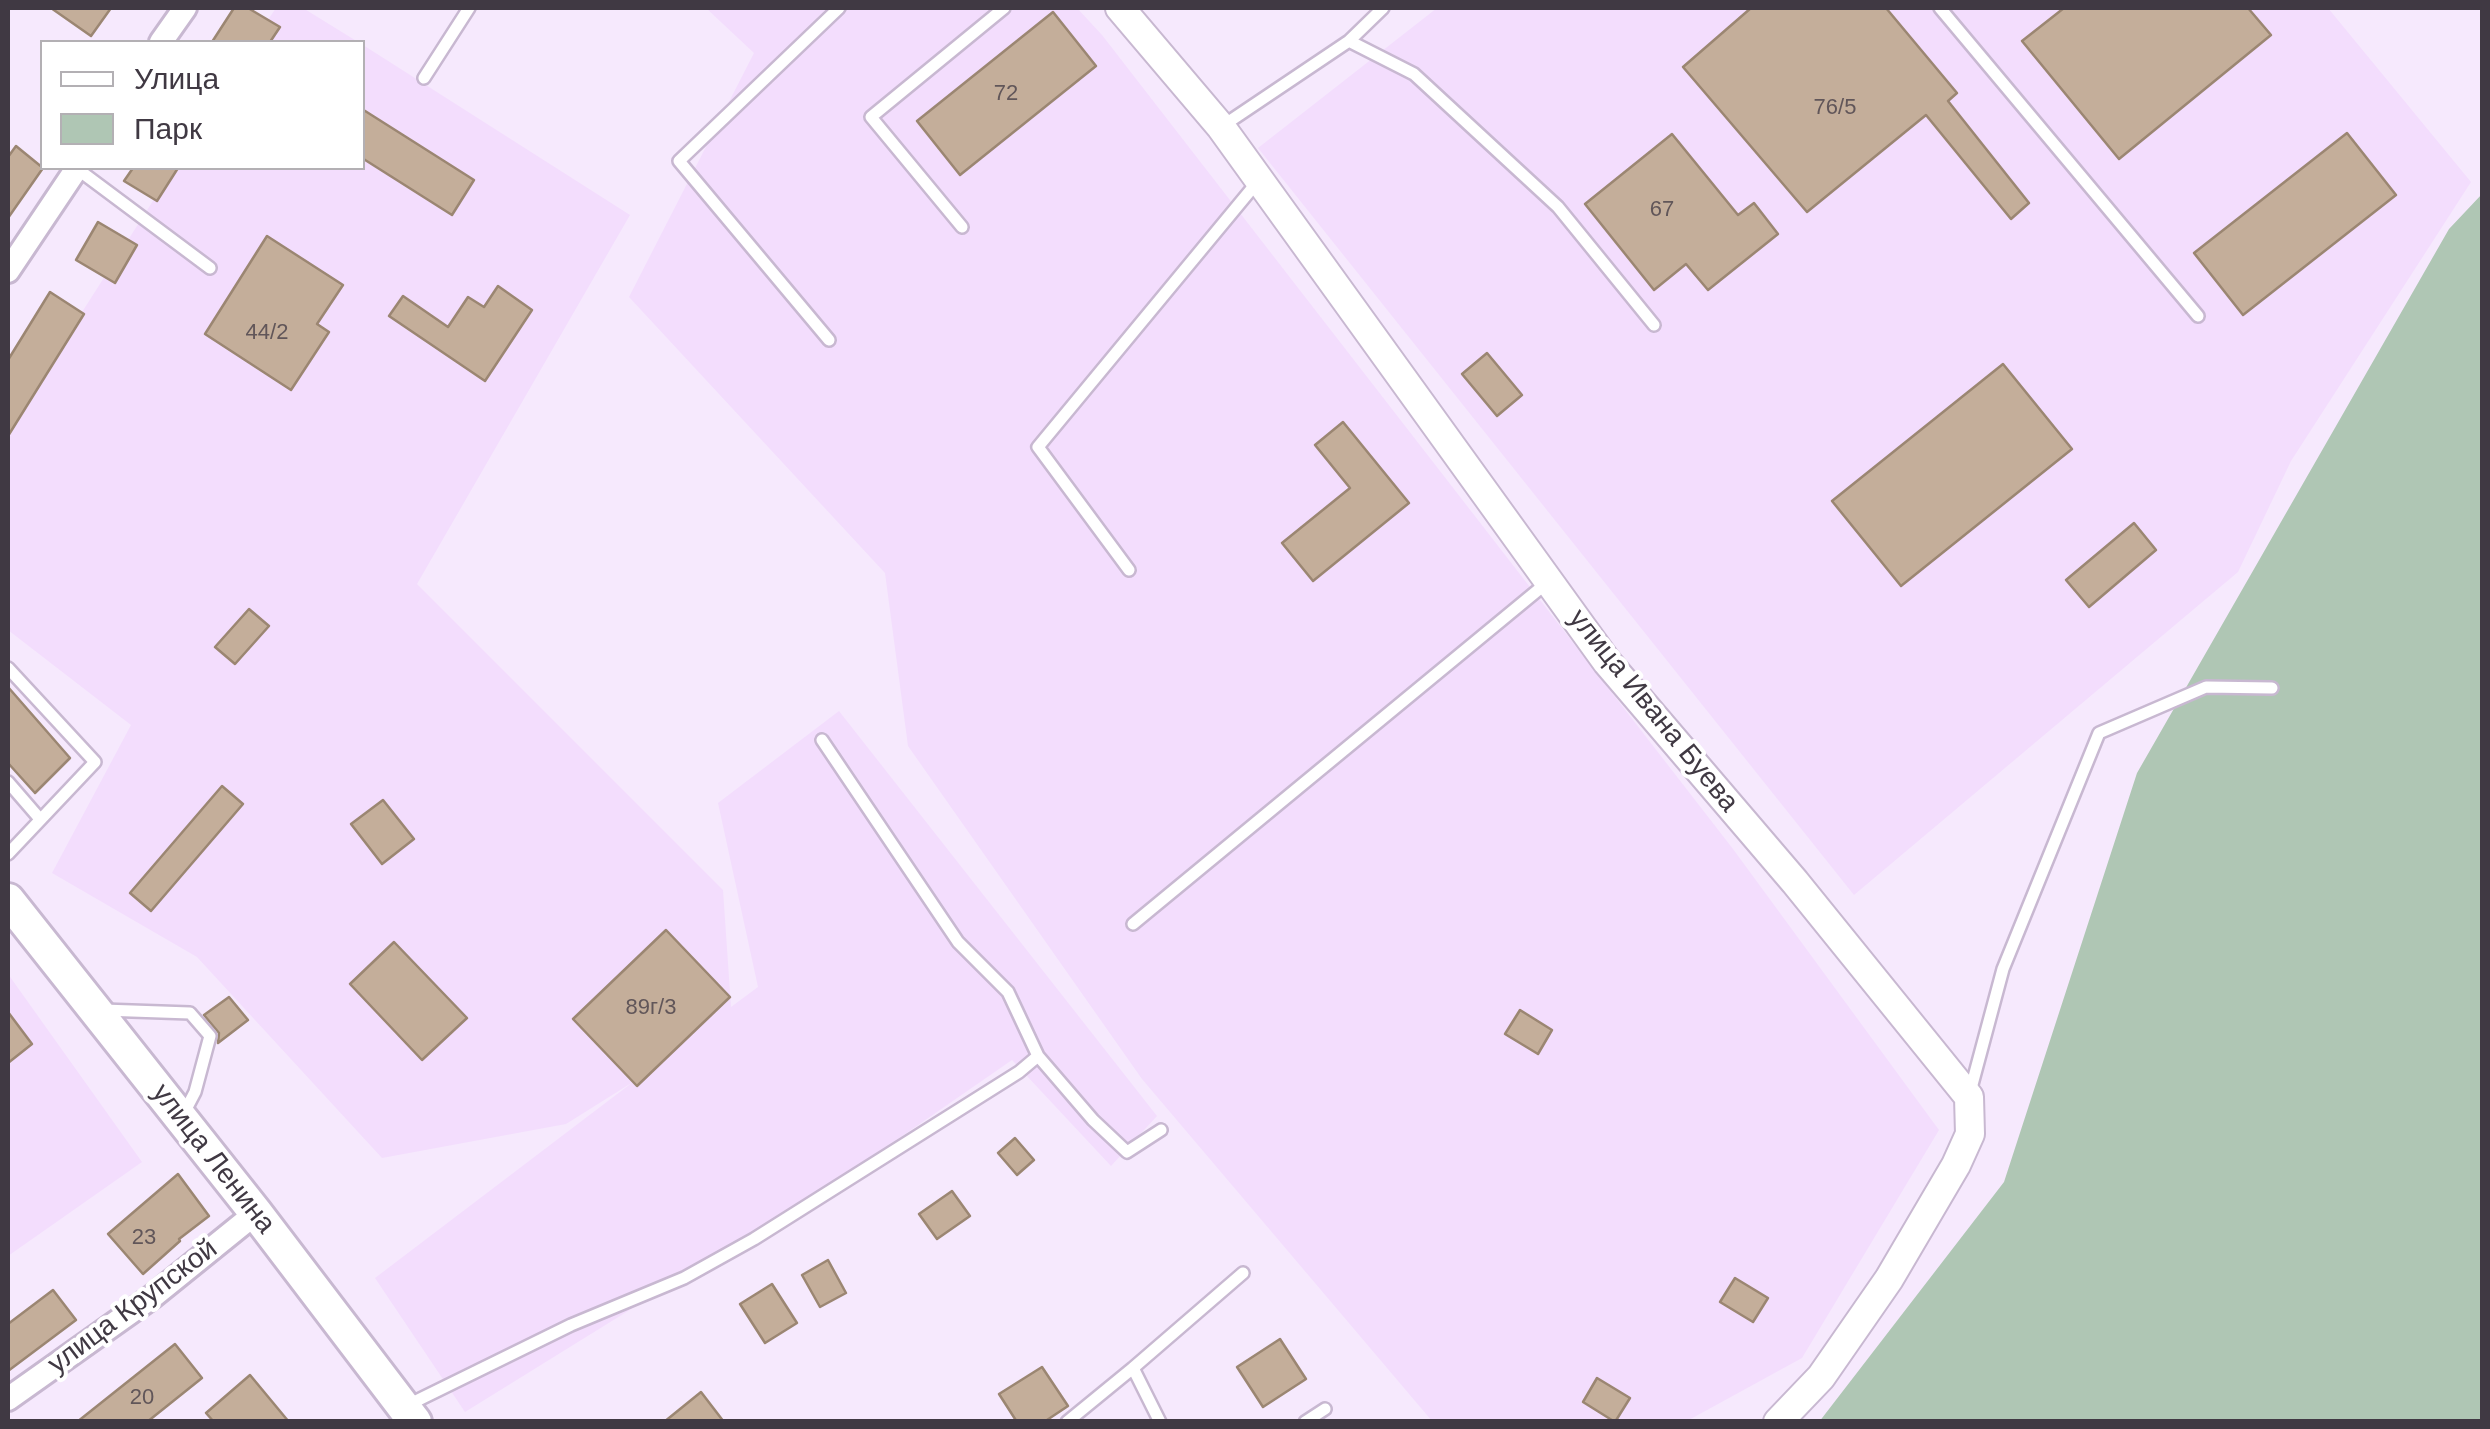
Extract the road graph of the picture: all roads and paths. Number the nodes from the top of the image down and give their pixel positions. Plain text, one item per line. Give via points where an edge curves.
1 (185, 8) edge
2 (469, 8) edge
3 (839, 8) edge
4 (1004, 8) edge
5 (1120, 8) edge
6 (1382, 8) edge
7 (1940, 8) edge
8 (162, 40) edge
9 (1349, 41) junction
10 (424, 78) dead end
11 (1221, 127) junction
12 (76, 170) edge
13 (80, 170) edge
14 (1259, 180) junction
15 (962, 227) dead end
16 (210, 268) dead end
17 (8, 270) edge
18 (2198, 316) dead end
19 (1654, 324) dead end
20 (829, 340) dead end
21 (1129, 570) dead end
22 (1548, 582) junction
23 (8, 668) edge
24 (2272, 688) dead end
25 (822, 740) dead end
26 (8, 782) edge
27 (40, 819) junction
28 (8, 854) edge
29 (8, 900) edge
30 (1134, 924) dead end
31 (94, 1010) junction
32 (1038, 1056) junction
33 (1969, 1096) junction
34 (181, 1119) junction
35 (1162, 1130) dead end
36 (256, 1213) junction
37 (1243, 1273) dead end
38 (1133, 1368) junction
39 (8, 1398) edge
40 (1325, 1409) dead end
41 (410, 1414) edge
42 (1067, 1422) edge
43 (1160, 1422) edge
44 (1305, 1422) edge
45 (1778, 1422) edge

1 - 8 street
2 - 10 lane
3 - 20 lane via 679,161
4 - 15 lane via 871,117
5 - 11 street, улица Ивана Буева
6 - 9 lane
7 - 18 lane
9 - 11 lane
9 - 19 lane via 1414,74 1558,207
11 - 14 street, улица Ивана Буева
12 - 17 street
13 - 16 lane
14 - 21 lane via 1038,448
14 - 22 street, улица Ивана Буева
22 - 30 lane
22 - 33 street, улица Ивана Буева via 1607,662
23 - 27 lane via 95,762
24 - 33 lane via 2206,687 2099,733 2002,968
25 - 32 lane via 958,942 1008,992
26 - 27 lane
27 - 28 lane
29 - 31 main road, улица Ленина
31 - 34 main road, улица Ленина
31 - 34 lane via 190,1013 204,1028 210,1036 196,1092
32 - 35 lane via 1127,1152
32 - 41 lane via 866,1170 684,1278 571,1325
33 - 45 street via 1970,1134 1899,1263 1821,1376
34 - 36 main road, улица Ленина
36 - 39 street, улица Крупской via 152,1297
36 - 41 main road, улица Ленина
37 - 38 lane
38 - 42 lane
38 - 43 lane
40 - 44 lane

